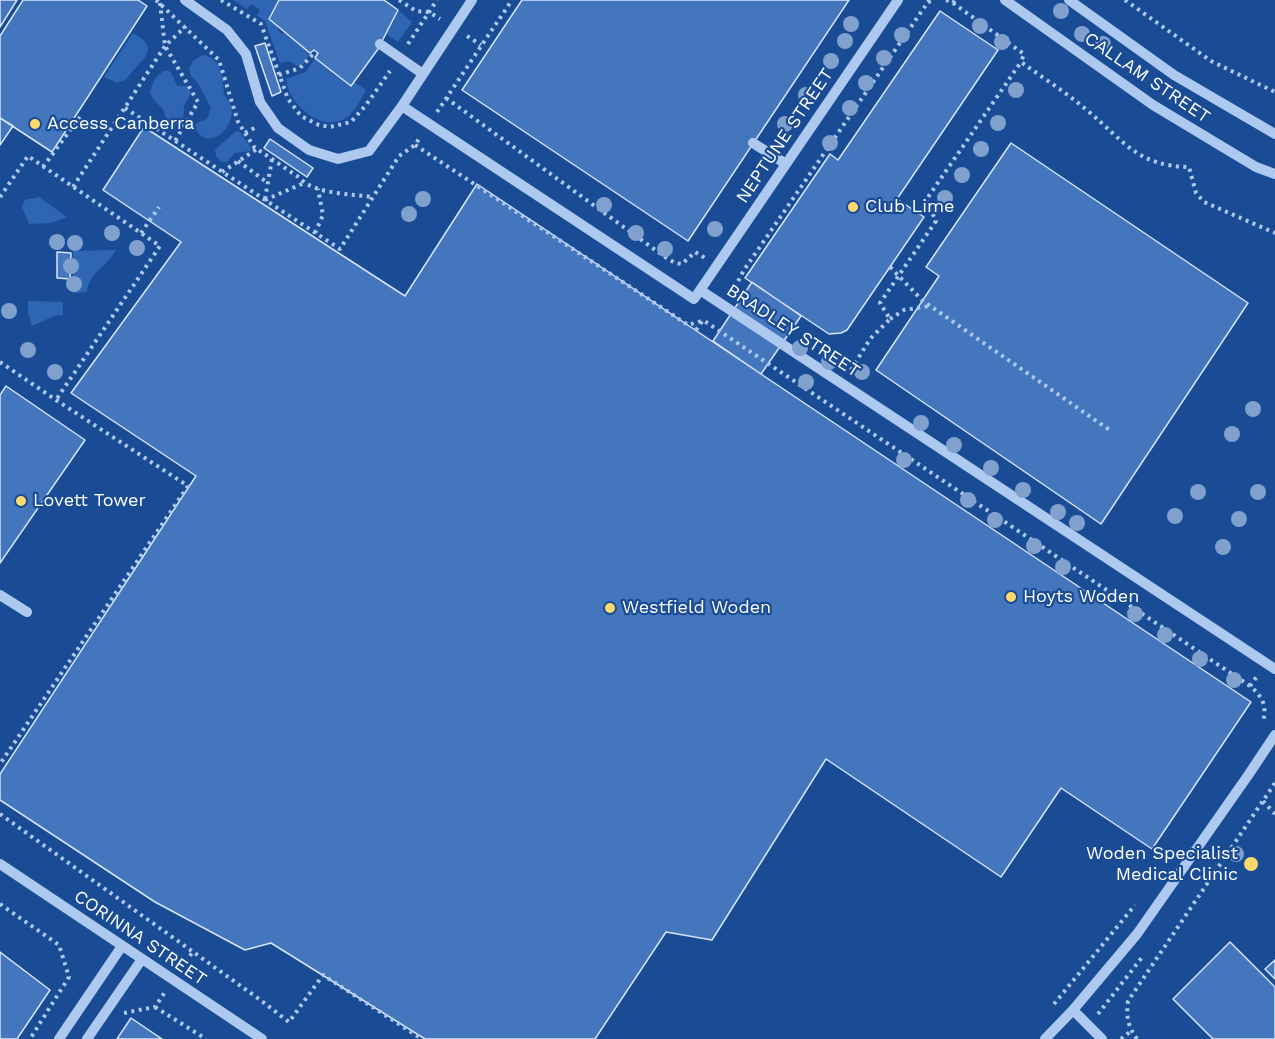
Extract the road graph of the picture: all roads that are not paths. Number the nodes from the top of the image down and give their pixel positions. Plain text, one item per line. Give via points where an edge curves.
1 (184, 0) edge
2 (472, 0) edge
3 (898, 0) edge
4 (1005, 0) edge
5 (1069, 0) edge
6 (380, 44) dead end
7 (423, 74) junction
8 (402, 106) junction
9 (1275, 134) edge
10 (753, 143) dead end
11 (786, 164) junction
12 (1275, 174) edge
13 (700, 290) junction
14 (0, 595) edge
15 (27, 612) dead end
16 (1275, 669) edge
17 (1275, 735) edge
18 (0, 864) edge
19 (122, 946) junction
20 (142, 959) junction
21 (1073, 1010) junction
22 (59, 1039) edge
23 (87, 1039) edge
24 (262, 1039) edge
25 (1045, 1039) edge
26 (1102, 1039) edge

1 - 8 street via 227,30 246,54 260,102 278,128 309,150 338,159 369,151
2 - 7 street
3 - 11 street, NEPTUNE STREET
4 - 12 street, CALLAM STREET via 1153,105 1256,167
5 - 9 street, CALLAM STREET via 1174,75
6 - 7 street
7 - 8 street
8 - 13 street, BRADLEY STREET via 694,298
10 - 11 street
11 - 13 street, NEPTUNE STREET
13 - 16 street, BRADLEY STREET
14 - 15 street
17 - 21 street via 1137,934
18 - 19 street, CORINNA STREET
19 - 20 street, CORINNA STREET
19 - 22 street
20 - 23 street
20 - 24 street, CORINNA STREET
21 - 25 street
21 - 26 street

